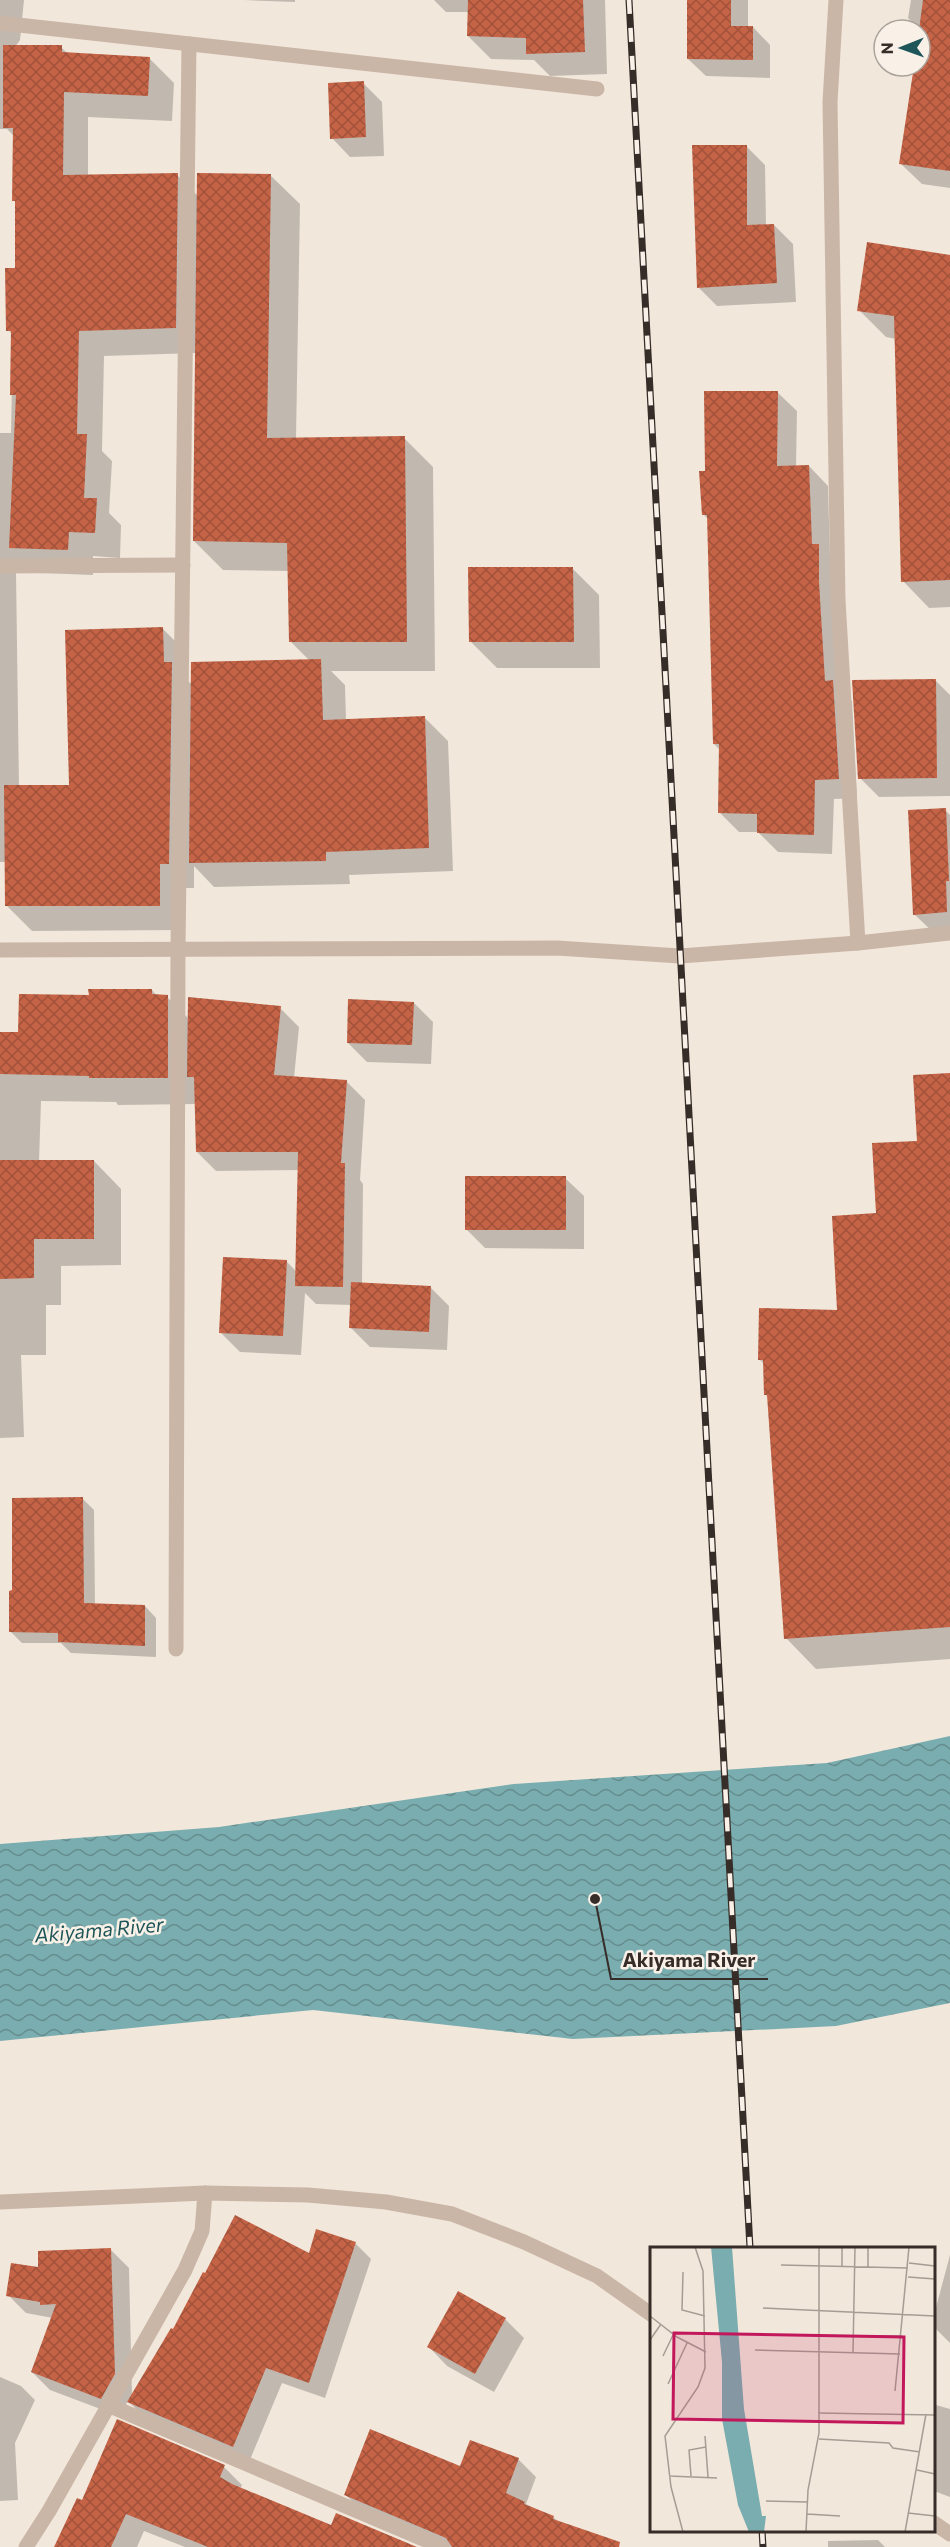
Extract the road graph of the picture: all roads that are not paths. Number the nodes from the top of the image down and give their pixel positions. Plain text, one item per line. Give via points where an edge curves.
1 (836, 0) edge
2 (0, 23) edge
3 (189, 44) junction
4 (597, 89) dead end
5 (183, 565) junction
6 (0, 566) edge
7 (950, 933) edge
8 (858, 943) junction
9 (178, 949) junction
10 (0, 950) edge
11 (176, 1649) dead end
12 (206, 2193) junction
13 (0, 2202) edge
14 (650, 2315) edge
15 (108, 2405) junction
16 (935, 2524) edge
17 (950, 2534) edge
18 (26, 2547) edge
19 (442, 2547) edge

1 - 8 street via 830,102 838,588
2 - 3 street
3 - 4 street
3 - 5 street
5 - 6 street
5 - 9 street
7 - 8 street
8 - 9 street via 680,956 557,948
9 - 10 street
9 - 11 street
12 - 13 street
12 - 14 street via 308,2195 386,2202 452,2214 597,2276
12 - 15 street via 202,2231 185,2270
15 - 18 street
15 - 19 street
16 - 17 street

